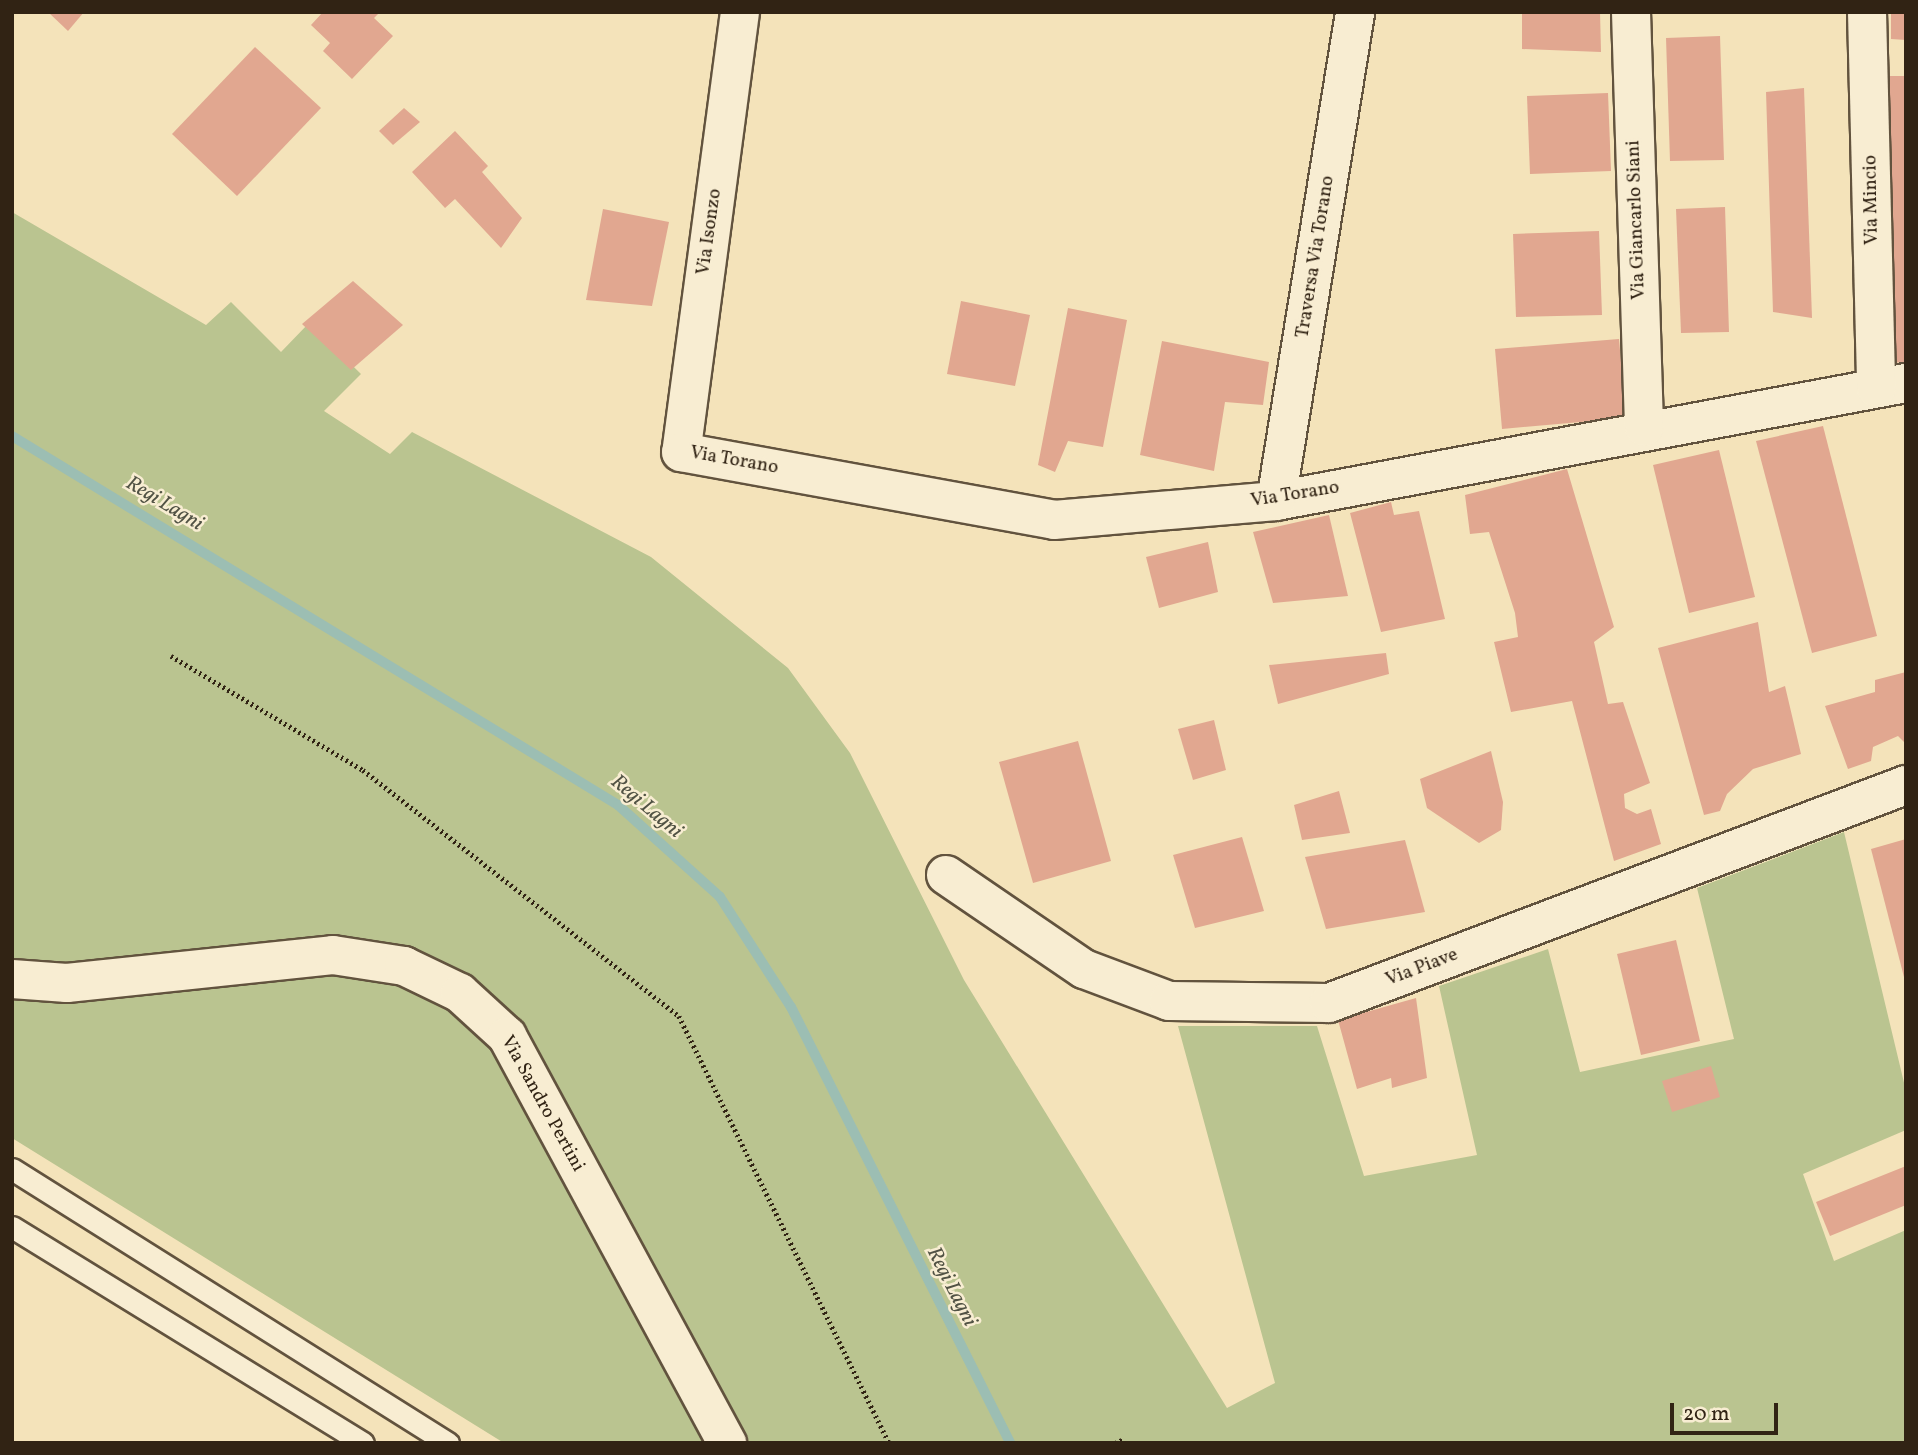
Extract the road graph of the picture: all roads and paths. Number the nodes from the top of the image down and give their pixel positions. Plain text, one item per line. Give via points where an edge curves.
1 (740, 12) edge
2 (1355, 12) edge
3 (1630, 12) edge
4 (1867, 12) edge
5 (1891, 385) edge
6 (1644, 427) junction
7 (681, 452) joint
8 (1276, 501) junction
9 (171, 656) dead end
10 (1906, 785) edge
11 (946, 875) dead end
12 (12, 979) edge
13 (12, 1169) edge
14 (12, 1227) edge
15 (1122, 1440) dead end
16 (363, 1443) edge
17 (448, 1443) edge
18 (727, 1443) edge
19 (889, 1443) edge
20 (1115, 1443) edge

1 - 7 street, Via Isonzo
2 - 8 street, Traversa Via Torano
3 - 6 street, Via Giancarlo Siani
4 - 5 street, Via Mincio
5 - 6 street, Via Torano
6 - 8 street, Via Torano
7 - 8 street, Via Torano via 1054,520
9 - 19 path via 363,770 679,1016
10 - 11 street, Via Piave via 1329,1003 1169,1001 1084,969
12 - 18 street, Via Sandro Pertini via 67,982 333,955 404,966 460,993 507,1036
13 - 17 lane
14 - 16 lane
15 - 20 path

